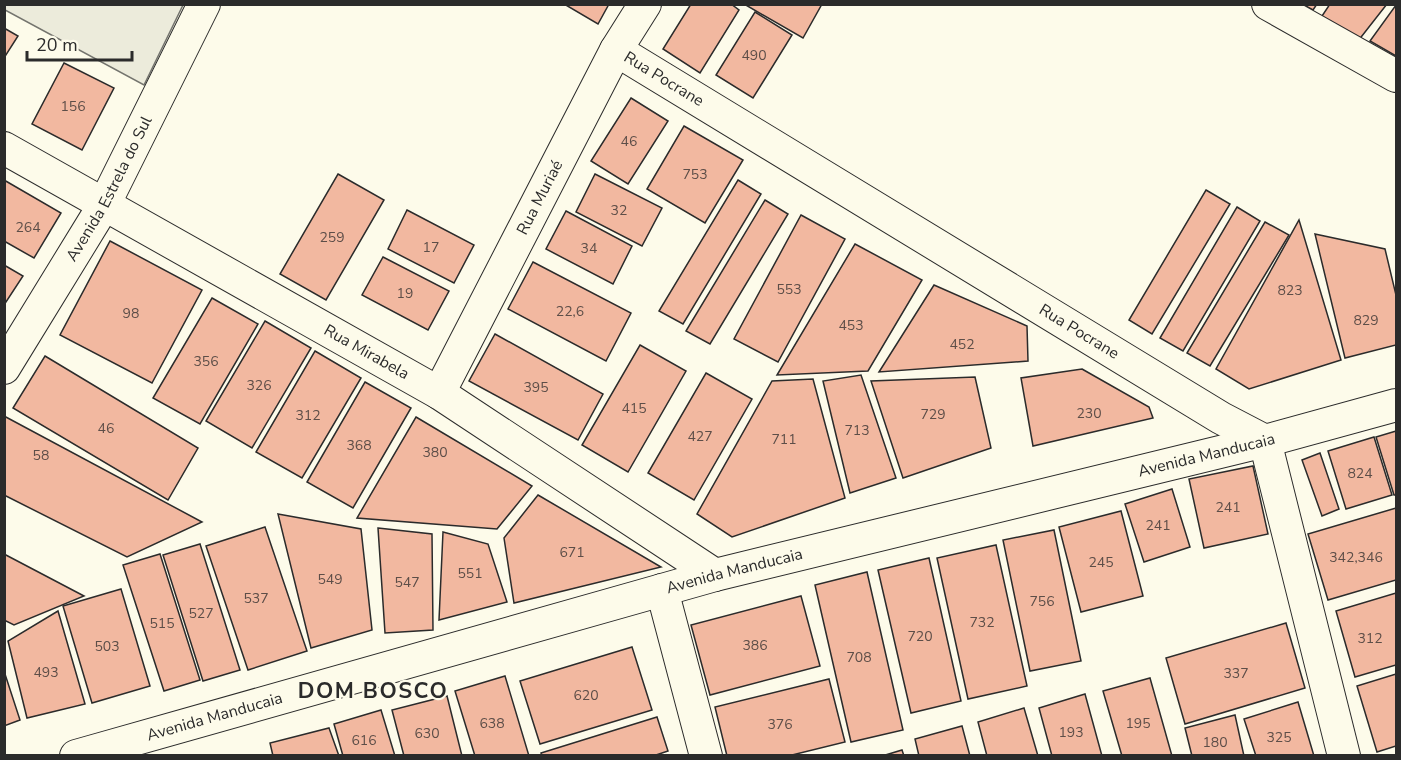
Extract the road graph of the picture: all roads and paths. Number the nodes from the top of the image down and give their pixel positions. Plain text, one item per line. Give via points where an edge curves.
1 (204, 4) edge
2 (645, 4) edge
3 (1268, 4) edge
4 (616, 50) junction
5 (1396, 76) edge
6 (4, 148) edge
7 (104, 205) junction
8 (4, 368) edge
9 (439, 393) junction
10 (1396, 405) edge
11 (1265, 441) junction
12 (715, 575) junction
13 (662, 590) junction
14 (76, 756) edge
15 (706, 756) edge
16 (1344, 756) edge

1 - 7 street, Avenida Estrela do Sul
2 - 4 street, Rua Muriaé
3 - 5 street
4 - 9 street, Rua Muriaé
4 - 11 street, Rua Pocrane via 1221,418
6 - 7 street, Rua Mirabela
7 - 8 street, Avenida Estrela do Sul
7 - 9 street, Rua Mirabela
9 - 12 street, Rua Mirabela
10 - 11 street, Avenida Manducaia
11 - 12 street, Avenida Manducaia
11 - 16 street
12 - 13 street, Avenida Manducaia
13 - 14 street, Avenida Manducaia
13 - 15 street

